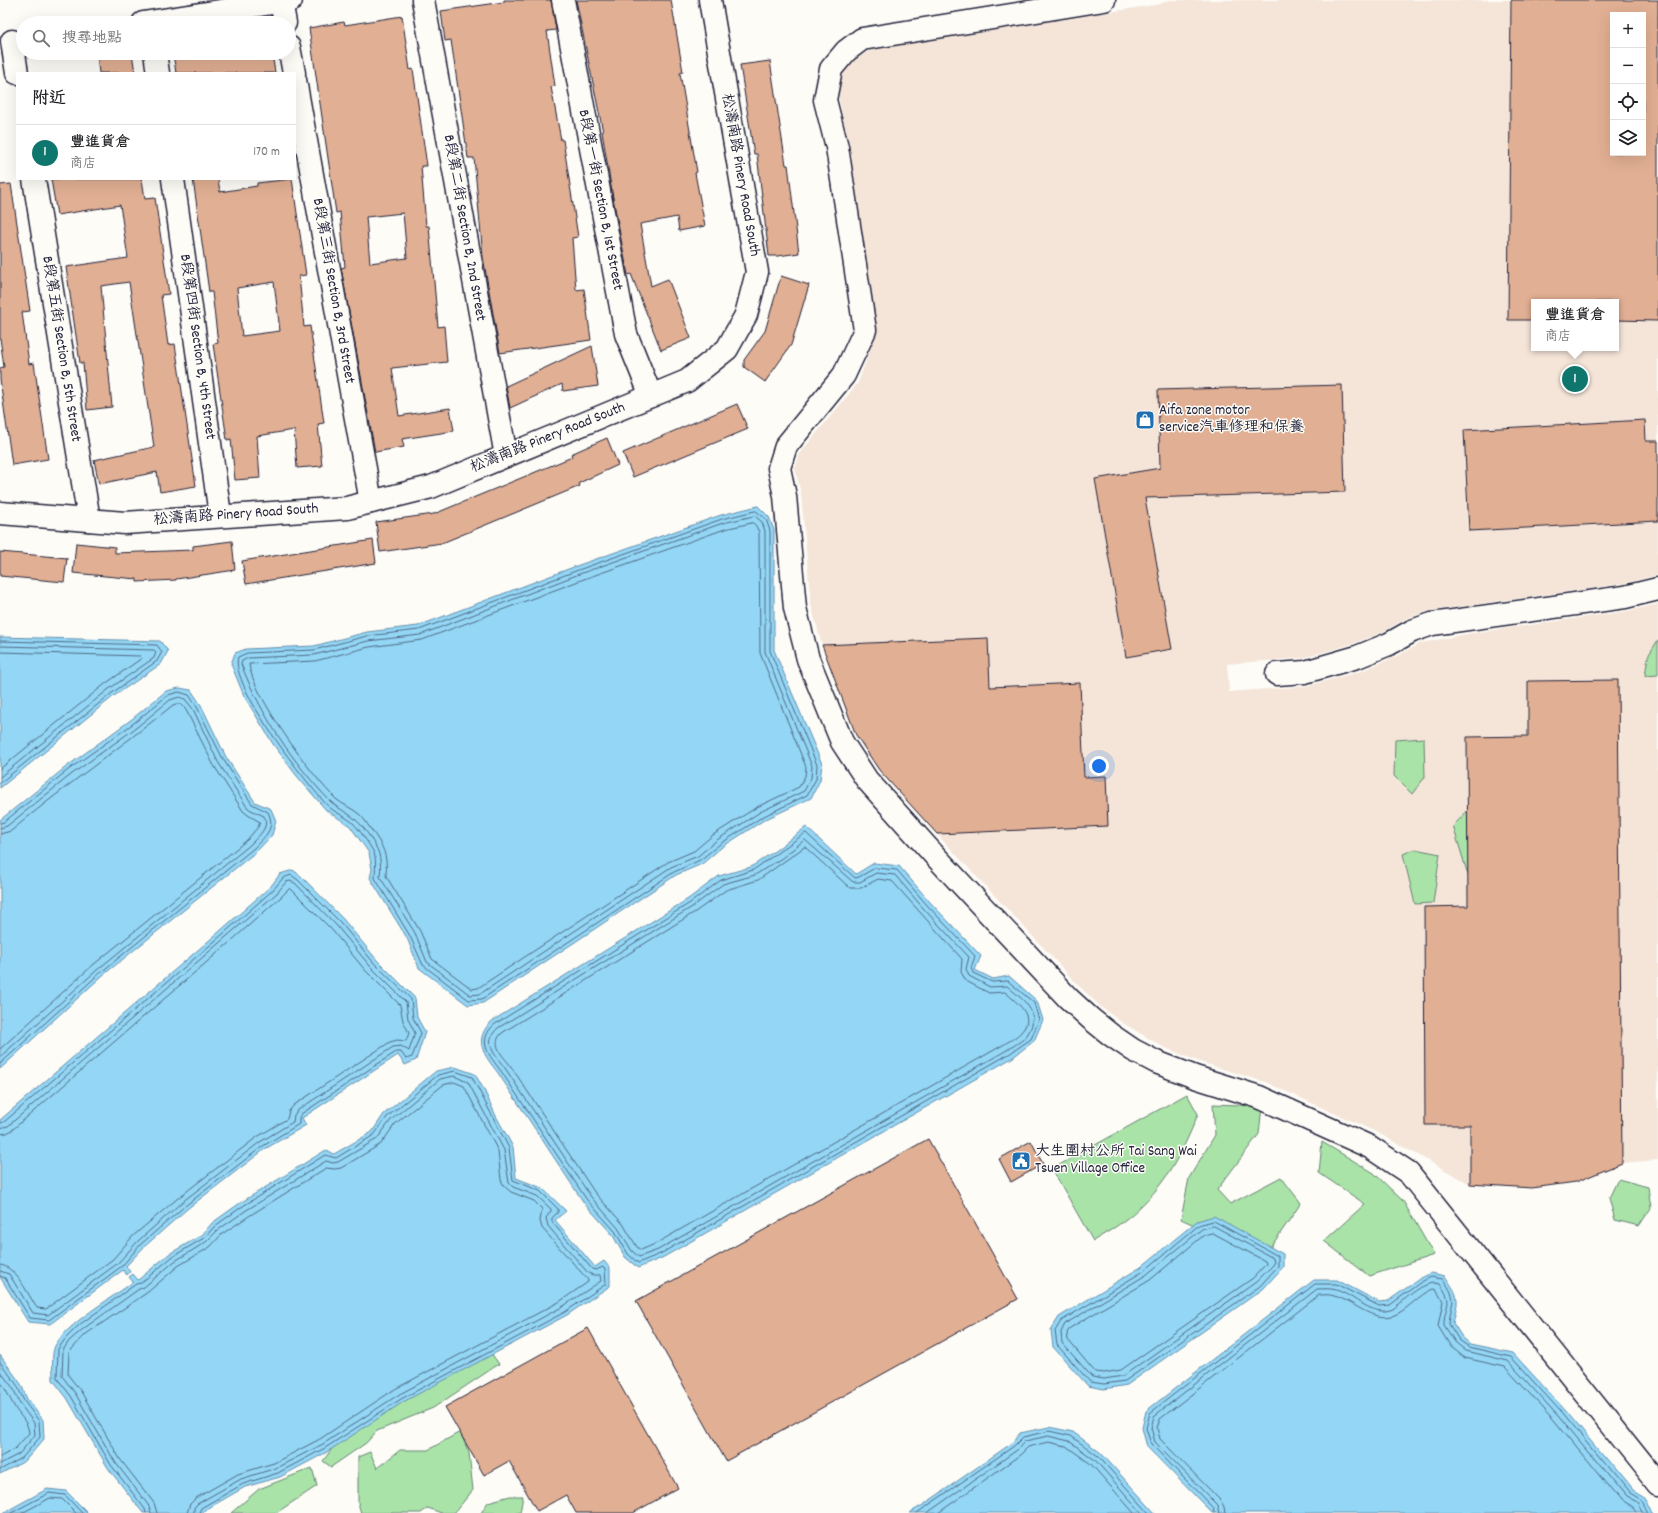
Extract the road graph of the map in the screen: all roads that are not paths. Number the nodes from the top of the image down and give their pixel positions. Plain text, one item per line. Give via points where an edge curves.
1 (423, 0) edge
2 (563, 0) edge
3 (710, 0) edge
4 (1104, 0) edge
5 (286, 1) edge
6 (192, 16) edge
7 (285, 16) edge
8 (12, 41) edge
9 (156, 60) edge
10 (292, 60) edge
11 (17, 72) edge
12 (158, 72) edge
13 (294, 72) edge
14 (296, 86) edge
15 (34, 180) edge
16 (173, 180) edge
17 (651, 396) junction
18 (506, 456) junction
19 (371, 502) junction
20 (0, 513) edge
21 (220, 515) junction
22 (89, 520) junction
23 (1658, 589) edge
24 (1277, 674) dead end
25 (1658, 1484) edge

1 - 18 street, B段第二街 Section B, 2nd Street
2 - 17 street, B段第一街 Section B, 1st Street via 626,334
3 - 17 street, 松濤南路 Pinery Road South via 757,272 746,315 728,349 687,381
4 - 25 street via 862,39 846,51 831,69 825,100 837,147 865,330 844,375 786,446 779,468 786,502 795,608 808,659 842,742 867,780 1068,998 1111,1035 1156,1062 1259,1097 1370,1147 1409,1173
5 - 6 street
5 - 7 street
8 - 11 street
9 - 12 street
10 - 13 street
14 - 19 street, B段第三街 Section B, 3rd Street
15 - 22 street, B段第五街 Section B, 5th Street
16 - 21 street, B段第四街 Section B, 4th Street
17 - 18 street, 松濤南路 Pinery Road South
18 - 19 street, 松濤南路 Pinery Road South via 431,487
19 - 21 street, 松濤南路 Pinery Road South via 347,508
20 - 22 street, 松濤南路 Pinery Road South
21 - 22 street, 松濤南路 Pinery Road South via 125,523
23 - 24 street via 1625,597 1432,624 1357,657 1305,672

